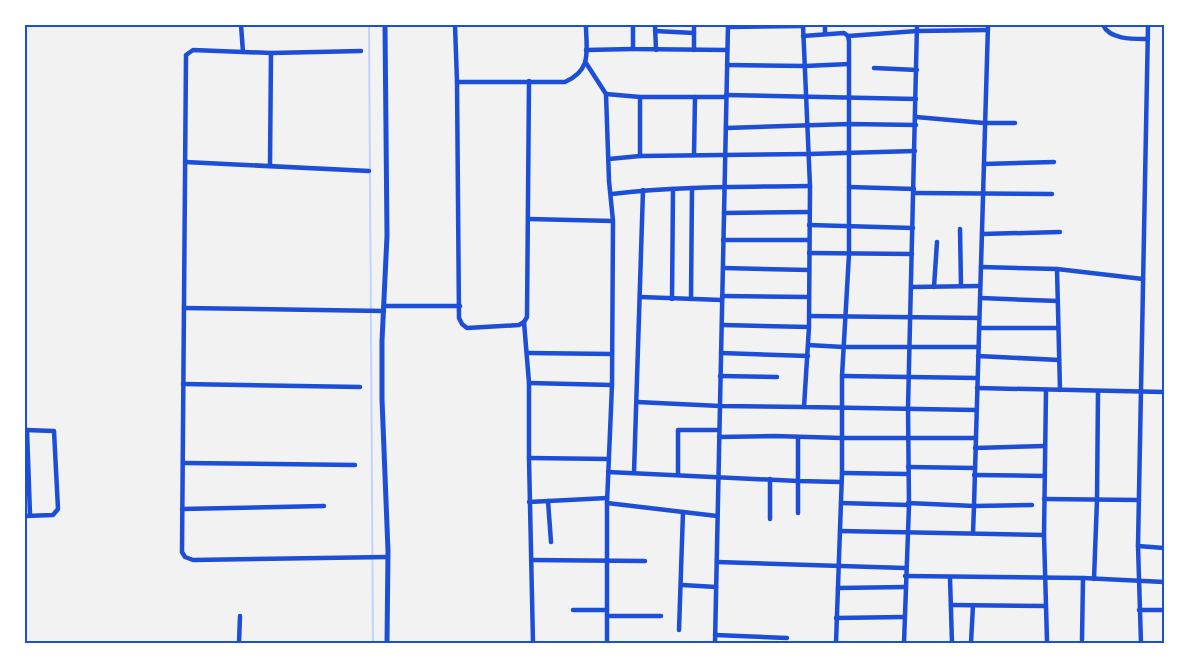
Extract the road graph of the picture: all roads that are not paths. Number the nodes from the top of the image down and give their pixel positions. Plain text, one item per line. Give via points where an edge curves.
1 (241, 25) edge
2 (385, 25) edge
3 (454, 25) edge
4 (586, 25) edge
5 (632, 25) edge
6 (655, 25) edge
7 (694, 25) edge
8 (803, 25) edge
9 (825, 25) edge
10 (918, 25) edge
11 (1103, 25) edge
12 (1148, 25) edge
13 (728, 26) edge
14 (988, 28) edge
15 (655, 31) junction
16 (917, 31) junction
17 (694, 33) junction
18 (825, 34) junction
19 (803, 36) junction
20 (848, 36) junction
21 (1148, 39) junction
22 (633, 49) junction
23 (586, 50) junction
24 (656, 50) junction
25 (694, 50) junction
26 (727, 50) junction
27 (361, 51) dead end
28 (242, 52) junction
29 (271, 53) junction
30 (586, 63) junction
31 (849, 64) junction
32 (727, 65) junction
33 (805, 66) junction
34 (874, 68) dead end
35 (917, 70) junction
36 (529, 81) junction
37 (457, 82) junction
38 (606, 94) junction
39 (726, 96) junction
40 (640, 97) junction
41 (695, 97) junction
42 (807, 97) junction
43 (850, 97) junction
44 (916, 99) junction
45 (916, 118) junction
46 (984, 123) junction
47 (1015, 123) dead end
48 (849, 124) junction
49 (916, 125) junction
50 (808, 126) junction
51 (726, 128) junction
52 (915, 151) junction
53 (849, 153) junction
54 (809, 154) junction
55 (694, 155) junction
56 (725, 155) junction
57 (640, 156) junction
58 (609, 159) junction
59 (185, 162) junction
60 (1054, 162) dead end
61 (984, 164) junction
62 (270, 166) junction
63 (369, 171) dead end
64 (810, 186) junction
65 (725, 187) junction
66 (849, 187) junction
67 (692, 188) junction
68 (673, 189) junction
69 (644, 190) junction
70 (914, 191) junction
71 (612, 194) junction
72 (984, 194) junction
73 (1052, 194) dead end
74 (809, 212) junction
75 (724, 213) junction
76 (529, 219) junction
77 (613, 221) junction
78 (809, 225) junction
79 (849, 227) junction
80 (913, 228) junction
81 (960, 228) dead end
82 (1060, 232) dead end
83 (982, 234) junction
84 (723, 240) junction
85 (810, 240) junction
86 (937, 242) dead end
87 (809, 253) junction
88 (849, 254) junction
89 (912, 254) junction
90 (723, 268) junction
91 (981, 268) junction
92 (1057, 269) junction
93 (809, 270) junction
94 (1143, 279) junction
95 (961, 286) junction
96 (980, 286) junction
97 (912, 287) junction
98 (934, 287) junction
99 (640, 297) junction
100 (808, 297) junction
101 (722, 298) junction
102 (980, 298) junction
103 (672, 299) junction
104 (690, 299) junction
105 (1058, 301) junction
106 (460, 306) junction
107 (184, 308) junction
108 (384, 309) junction
109 (809, 316) junction
110 (846, 316) junction
111 (911, 318) junction
112 (979, 318) junction
113 (524, 322) junction
114 (722, 325) junction
115 (809, 327) junction
116 (979, 328) junction
117 (1058, 328) junction
118 (808, 345) junction
119 (843, 347) junction
120 (909, 347) junction
121 (979, 347) junction
122 (528, 353) junction
123 (612, 354) junction
124 (721, 354) junction
125 (808, 356) junction
126 (978, 356) junction
127 (1059, 360) junction
128 (720, 376) junction
129 (842, 376) junction
130 (777, 377) dead end
131 (909, 377) junction
132 (977, 378) junction
133 (529, 383) junction
134 (183, 384) junction
135 (612, 385) junction
136 (360, 387) dead end
137 (977, 388) junction
138 (1046, 390) junction
139 (1060, 390) junction
140 (1098, 391) junction
141 (1141, 392) junction
142 (1164, 392) edge
143 (637, 402) junction
144 (720, 406) junction
145 (804, 407) junction
146 (843, 408) junction
147 (908, 408) junction
148 (976, 410) junction
149 (26, 430) edge
150 (720, 430) junction
151 (719, 438) junction
152 (798, 438) junction
153 (842, 438) junction
154 (909, 438) junction
155 (976, 438) junction
156 (1045, 446) junction
157 (975, 448) junction
158 (529, 458) junction
159 (609, 459) junction
160 (183, 463) junction
161 (355, 464) dead end
162 (908, 467) junction
163 (975, 468) junction
164 (608, 472) junction
165 (634, 473) junction
166 (842, 473) junction
167 (678, 474) junction
168 (908, 474) junction
169 (974, 475) junction
170 (1045, 476) junction
171 (718, 477) junction
172 (770, 479) junction
173 (798, 481) junction
174 (841, 482) junction
175 (1044, 499) junction
176 (607, 500) junction
177 (1097, 500) junction
178 (1139, 500) junction
179 (548, 501) junction
180 (529, 502) junction
181 (841, 503) junction
182 (908, 504) junction
183 (1032, 505) dead end
184 (324, 506) dead end
185 (974, 506) junction
186 (182, 509) junction
187 (683, 512) junction
188 (798, 514) dead end
189 (27, 515) edge
190 (717, 516) junction
191 (770, 519) dead end
192 (840, 531) junction
193 (907, 532) junction
194 (973, 533) junction
195 (1044, 535) junction
196 (551, 542) dead end
197 (1138, 546) junction
198 (1164, 548) edge
199 (388, 557) junction
200 (530, 560) junction
201 (607, 560) junction
202 (645, 561) dead end
203 (717, 562) junction
204 (838, 565) junction
205 (905, 568) junction
206 (906, 576) junction
207 (950, 578) junction
208 (1045, 578) junction
209 (1083, 578) junction
210 (1094, 579) junction
211 (1138, 581) junction
212 (1164, 582) edge
213 (682, 585) junction
214 (716, 587) junction
215 (906, 587) junction
216 (838, 588) junction
217 (951, 605) junction
218 (973, 605) junction
219 (1045, 606) junction
220 (573, 610) dead end
221 (1139, 610) junction
222 (1164, 610) edge
223 (607, 613) junction
224 (240, 616) dead end
225 (660, 616) dead end
226 (904, 617) junction
227 (836, 618) junction
228 (679, 630) dead end
229 (715, 635) junction
230 (787, 638) dead end
231 (1082, 640) dead end
232 (1047, 641) dead end
233 (239, 643) edge
234 (387, 643) edge
235 (532, 643) edge
236 (607, 643) edge
237 (715, 643) edge
238 (836, 643) edge
239 (904, 643) edge
240 (952, 643) edge
241 (971, 643) edge
242 (1141, 643) edge

1 - 28 street
2 - 108 street via 388,236
3 - 37 street
4 - 23 street
5 - 22 street
6 - 15 street
7 - 17 street
8 - 13 street
8 - 19 street
9 - 18 street
10 - 16 street
11 - 21 street via 1111,34
12 - 21 street
13 - 26 street
14 - 16 street
14 - 46 street
15 - 17 street
15 - 24 street
16 - 20 street
16 - 35 street
17 - 25 street
18 - 19 street
18 - 20 street via 844,33
19 - 33 street
20 - 31 street
21 - 94 street
22 - 23 street
22 - 24 street
23 - 30 street
24 - 25 street
25 - 26 street
26 - 32 street
27 - 29 street
28 - 29 street
28 - 59 street via 193,50 186,55
29 - 62 street
30 - 36 street via 576,77 565,82
30 - 38 street
31 - 33 street
31 - 43 street
32 - 33 street
32 - 39 street
33 - 42 street
34 - 35 street
35 - 44 street
36 - 37 street
36 - 76 street
37 - 106 street
38 - 40 street
38 - 58 street
39 - 41 street
39 - 42 street
39 - 51 street
40 - 41 street
40 - 57 street
41 - 55 street
42 - 43 street
42 - 50 street
43 - 44 street
43 - 48 street
44 - 45 street
45 - 46 street
45 - 49 street
46 - 47 street
46 - 61 street
48 - 49 street
48 - 50 street
48 - 53 street
49 - 52 street
50 - 51 street
50 - 54 street
51 - 56 street
52 - 53 street
52 - 70 street
53 - 54 street
53 - 66 street
54 - 56 street
54 - 64 street
55 - 56 street
55 - 57 street
56 - 65 street
57 - 58 street
58 - 71 street
59 - 62 street
59 - 107 street
60 - 61 street
61 - 72 street
62 - 63 street
64 - 65 street
64 - 74 street
65 - 67 street
65 - 75 street
66 - 70 street
66 - 79 street
67 - 68 street
67 - 104 street
68 - 69 street
68 - 103 street
69 - 71 street
69 - 99 street
70 - 72 street
70 - 80 street
71 - 77 street
72 - 73 street
72 - 83 street
74 - 75 street
74 - 78 street
75 - 84 street
76 - 77 street
76 - 113 street via 527,317
77 - 123 street
78 - 79 street
78 - 85 street
79 - 80 street
79 - 88 street
80 - 89 street
81 - 95 street
82 - 83 street
83 - 91 street
84 - 85 street
84 - 90 street
85 - 87 street
86 - 98 street
87 - 88 street
87 - 93 street
88 - 89 street
88 - 110 street
89 - 97 street
90 - 93 street
90 - 101 street
91 - 92 street
91 - 96 street
92 - 94 street
92 - 105 street
93 - 100 street
94 - 141 street
95 - 96 street
95 - 98 street
96 - 102 street
97 - 98 street
97 - 111 street
99 - 103 street
99 - 143 street
100 - 101 street
100 - 109 street
101 - 104 street
101 - 114 street
102 - 105 street
102 - 112 street
103 - 104 street
105 - 117 street
106 - 108 street
106 - 113 street via 459,318 467,328
107 - 108 street
107 - 134 street
108 - 199 street via 382,399
109 - 110 street
109 - 115 street
110 - 111 street
110 - 119 street
111 - 112 street
111 - 120 street
112 - 116 street
113 - 122 street
114 - 115 street
114 - 124 street
115 - 118 street
116 - 117 street
116 - 121 street
117 - 127 street
118 - 119 street
118 - 125 street
119 - 120 street
119 - 129 street
120 - 121 street
120 - 131 street
121 - 126 street
122 - 123 street
122 - 133 street
123 - 135 street
124 - 125 street
124 - 128 street
125 - 145 street
126 - 127 street
126 - 132 street
127 - 139 street
128 - 130 street
128 - 144 street
129 - 131 street
129 - 146 street
131 - 132 street
131 - 147 street
132 - 137 street
133 - 135 street
133 - 158 street
134 - 136 street
134 - 160 street
135 - 159 street
137 - 138 street
137 - 148 street
138 - 139 street
138 - 156 street
139 - 140 street
140 - 141 street
140 - 177 street
141 - 142 street
141 - 178 street
143 - 144 street
143 - 165 street
144 - 145 street
144 - 150 street
145 - 146 street
146 - 147 street
146 - 153 street
147 - 148 street
147 - 154 street
148 - 155 street
149 - 189 street
149 - 189 street via 54,431 58,509 52,515
150 - 151 street
150 - 167 street via 678,430
151 - 152 street
151 - 171 street
152 - 153 street
152 - 173 street
153 - 154 street
153 - 166 street
154 - 155 street
154 - 162 street
155 - 157 street
156 - 157 street
156 - 170 street
157 - 163 street
158 - 159 street
158 - 180 street
159 - 164 street
160 - 161 street
160 - 186 street
162 - 163 street
162 - 168 street
163 - 169 street
164 - 165 street
164 - 176 street
165 - 167 street
166 - 168 street
166 - 174 street
167 - 171 street
168 - 182 street
169 - 170 street
169 - 185 street
170 - 175 street
171 - 172 street
171 - 190 street
172 - 173 street
172 - 191 street
173 - 174 street
173 - 188 street
174 - 181 street
175 - 177 street
175 - 195 street
176 - 179 street
176 - 187 street
176 - 201 street
177 - 178 street
177 - 210 street
178 - 197 street
179 - 180 street
179 - 196 street
180 - 200 street
181 - 182 street
181 - 192 street
182 - 185 street
182 - 193 street
183 - 185 street
184 - 186 street
185 - 194 street
186 - 199 street via 182,552 193,560
187 - 190 street
187 - 213 street
190 - 203 street
192 - 193 street
192 - 204 street
193 - 194 street
193 - 205 street
194 - 195 street
195 - 208 street
197 - 198 street
197 - 211 street
199 - 234 street
200 - 201 street
200 - 235 street
201 - 202 street
201 - 223 street
203 - 204 street
203 - 214 street
204 - 205 street
204 - 216 street
205 - 206 street
206 - 207 street
206 - 215 street
207 - 208 street
207 - 217 street
208 - 209 street
208 - 219 street
209 - 210 street
209 - 231 street
210 - 211 street
211 - 212 street
211 - 221 street
213 - 214 street
213 - 228 street
214 - 229 street
215 - 216 street
215 - 226 street
216 - 227 street
217 - 218 street
217 - 240 street
218 - 219 street
218 - 241 street
219 - 232 street
220 - 223 street
221 - 222 street
221 - 242 street
223 - 225 street
223 - 236 street
224 - 233 street
226 - 227 street
226 - 239 street
227 - 238 street
229 - 230 street
229 - 237 street

